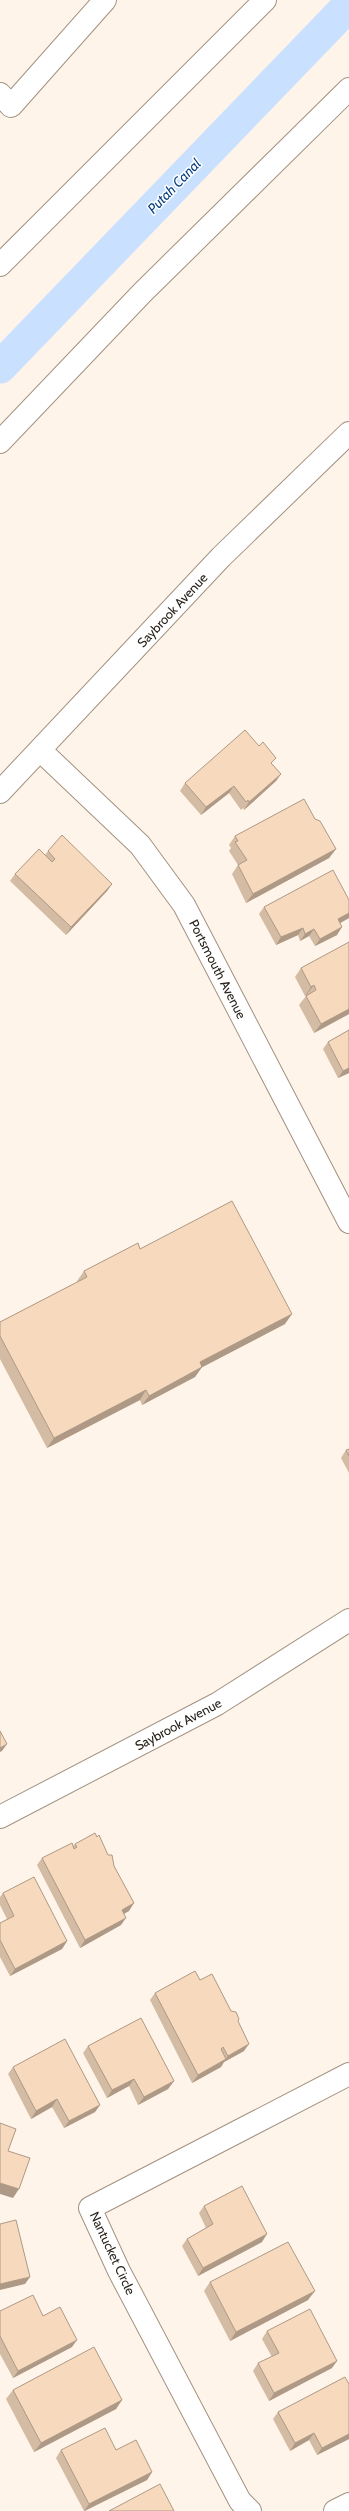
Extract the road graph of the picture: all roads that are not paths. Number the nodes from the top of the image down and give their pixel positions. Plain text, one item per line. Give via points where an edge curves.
1 (105, 0) edge
2 (265, 0) edge
3 (349, 89) edge
4 (0, 94) edge
5 (0, 265) edge
6 (349, 434) edge
7 (0, 442) edge
8 (40, 750) junction
9 (0, 792) edge
10 (349, 1222) edge
11 (349, 1620) edge
12 (0, 1817) edge
13 (349, 2074) edge
14 (349, 2504) edge
15 (250, 2511) edge
16 (335, 2511) edge

1 - 4 street via 11,106
2 - 5 street
3 - 7 street via 142,293
6 - 8 street, Saybrook Avenue via 221,557
8 - 9 street, Saybrook Avenue
8 - 10 street, Portsmouth Avenue via 140,845 184,905
11 - 12 street, Saybrook Avenue via 217,1704
13 - 15 street, Nantucket Circle via 90,2208 119,2271 232,2487
14 - 16 street

